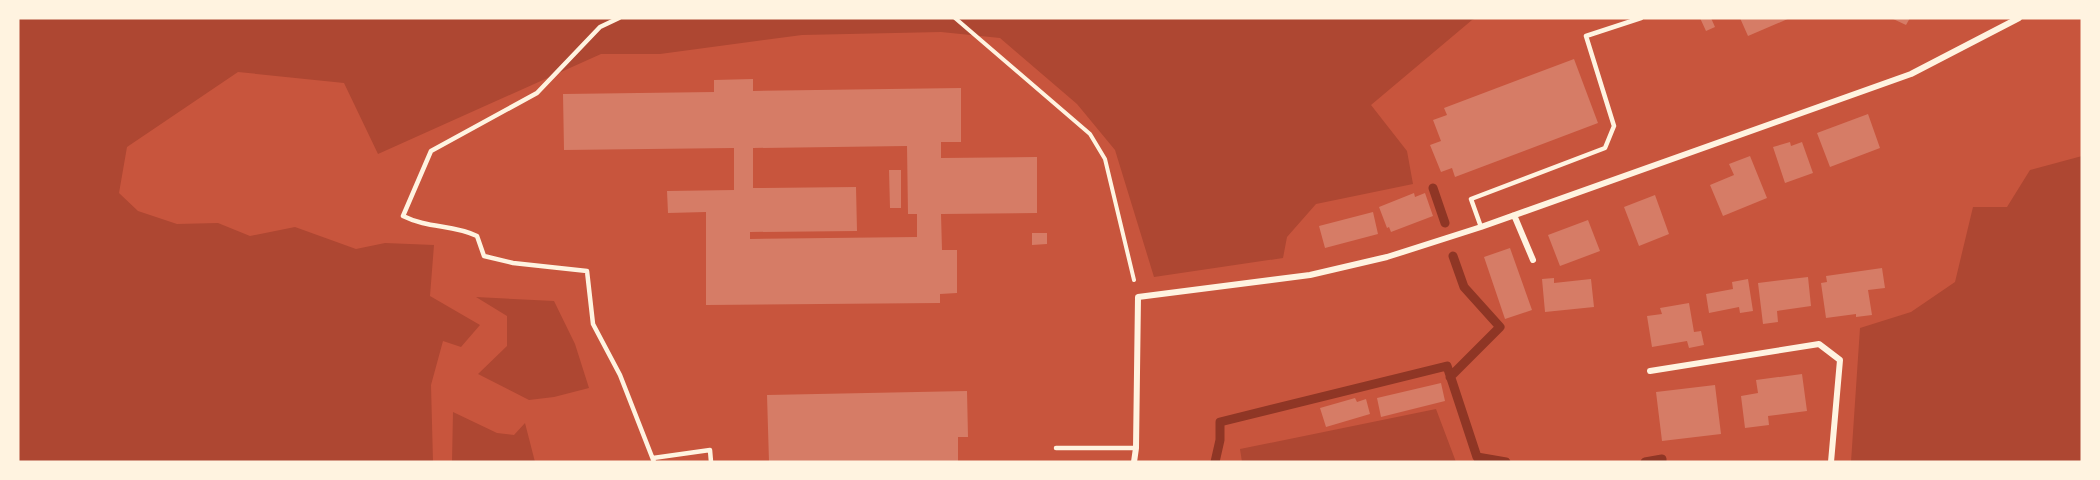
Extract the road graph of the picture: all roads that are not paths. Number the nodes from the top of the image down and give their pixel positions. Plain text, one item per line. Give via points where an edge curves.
1 (619, 18) edge
2 (1641, 18) edge
3 (2019, 18) edge
4 (1514, 215) junction
5 (1481, 227) junction
6 (1533, 260) dead end
7 (1650, 371) dead end
8 (1056, 448) dead end
9 (1136, 448) junction
10 (653, 460) edge
11 (711, 462) edge
12 (1134, 462) edge
13 (1831, 462) edge

1 - 10 lane via 600,27 537,93 431,151 403,216 419,224 465,230 477,236 484,256 513,264 587,271 593,324 620,375
2 - 5 lane via 1586,36 1614,126 1605,148 1471,198
3 - 4 street via 1911,74
4 - 5 street
4 - 6 street
5 - 9 street via 1387,257 1310,275 1138,297
7 - 13 street via 1819,344 1840,360
8 - 9 lane
9 - 12 street
10 - 11 lane via 710,450

